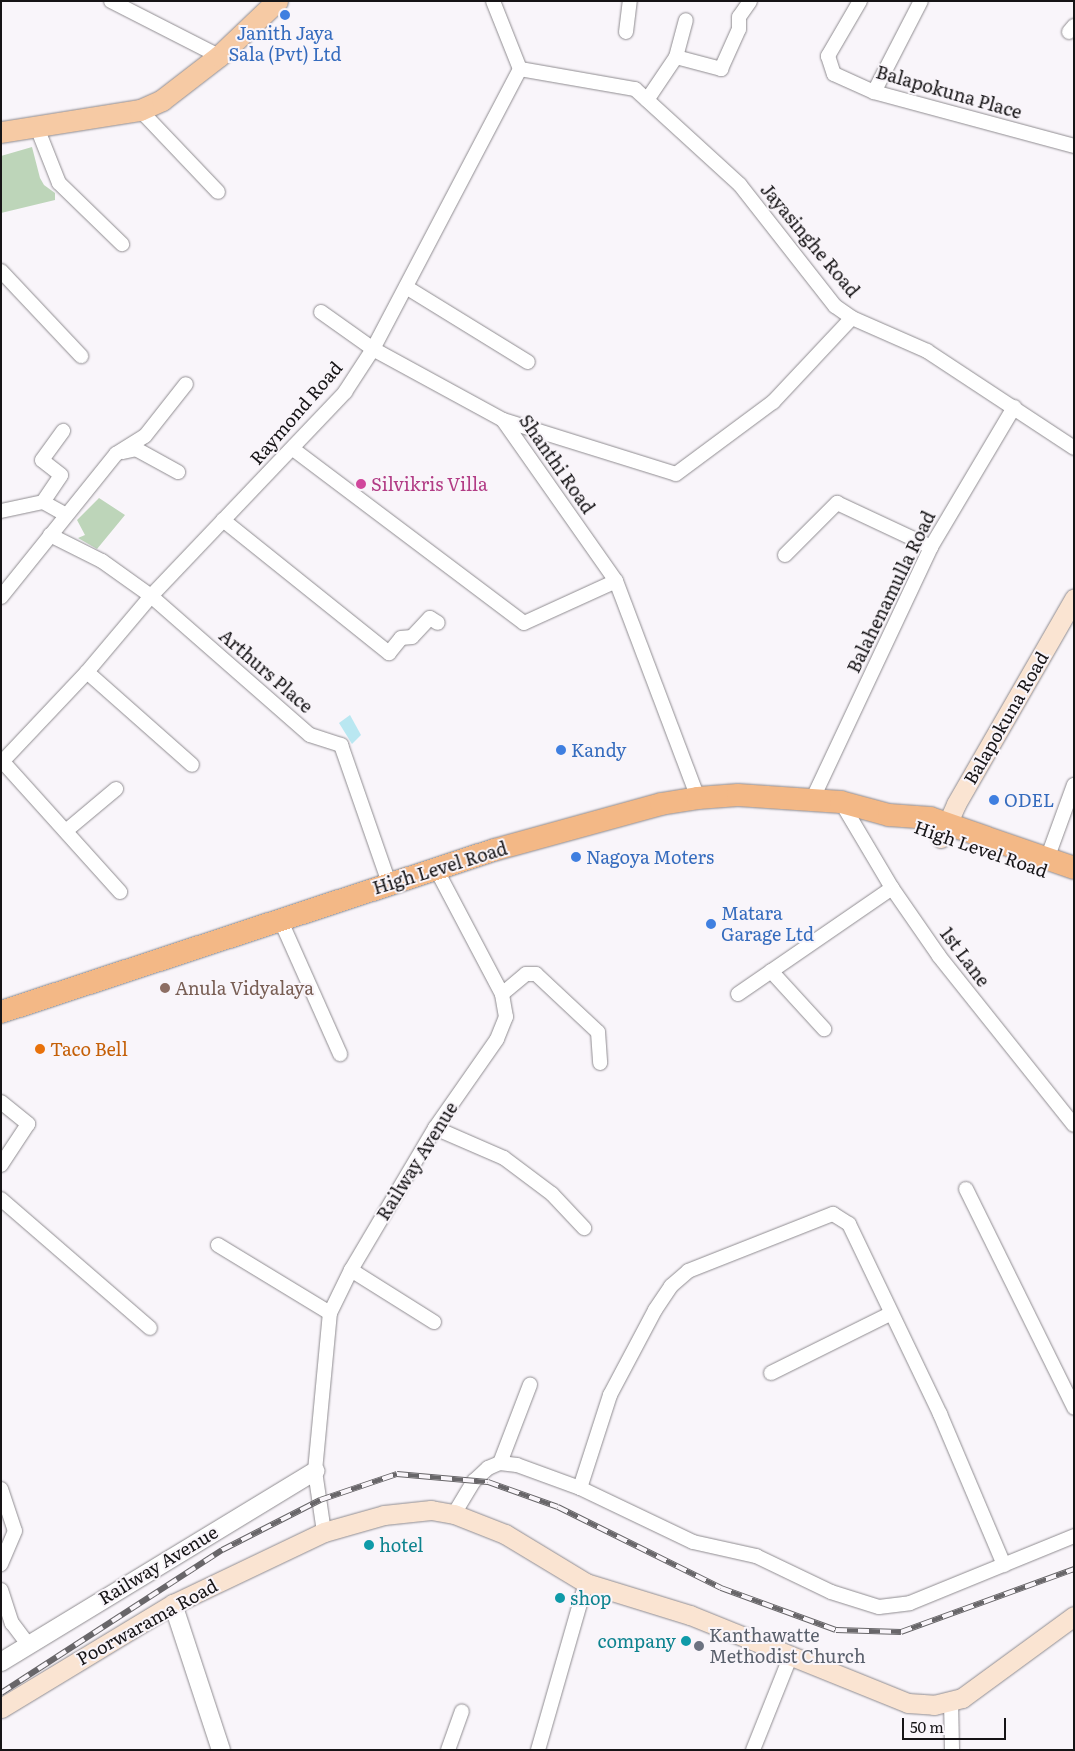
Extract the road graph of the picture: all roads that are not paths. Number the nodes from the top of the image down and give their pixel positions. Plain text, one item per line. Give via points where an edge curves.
1 (111, 1) edge
2 (277, 1) edge
3 (493, 1) edge
4 (630, 1) edge
5 (750, 1) edge
6 (860, 1) edge
7 (921, 1) edge
8 (686, 20) dead end
9 (626, 32) dead end
10 (219, 56) junction
11 (676, 57) junction
12 (520, 69) junction
13 (874, 92) junction
14 (647, 100) junction
15 (140, 110) junction
16 (36, 124) junction
17 (1, 132) edge
18 (1074, 146) edge
19 (218, 192) dead end
20 (122, 244) dead end
21 (1, 271) edge
22 (406, 287) junction
23 (321, 312) dead end
24 (852, 318) junction
25 (373, 349) junction
26 (81, 356) dead end
27 (528, 362) dead end
28 (186, 384) dead end
29 (1014, 408) junction
30 (503, 420) junction
31 (63, 432) dead end
32 (1074, 448) edge
33 (293, 449) junction
34 (117, 454) junction
35 (178, 472) dead end
36 (43, 502) junction
37 (1, 511) edge
38 (66, 515) junction
39 (223, 520) junction
40 (50, 535) junction
41 (930, 547) junction
42 (785, 555) dead end
43 (616, 581) junction
44 (151, 596) junction
45 (1, 597) edge
46 (1074, 599) edge
47 (438, 623) dead end
48 (87, 672) junction
49 (2, 762) edge
50 (192, 764) dead end
51 (1074, 785) edge
52 (116, 789) dead end
53 (698, 798) junction
54 (813, 798) junction
55 (841, 802) junction
56 (67, 830) junction
57 (944, 831) junction
58 (1048, 859) junction
59 (1074, 868) edge
60 (436, 869) junction
61 (1074, 881) edge
62 (389, 883) junction
63 (892, 888) junction
64 (120, 892) dead end
65 (280, 919) junction
66 (771, 971) junction
67 (502, 994) junction
68 (738, 994) dead end
69 (1, 1012) edge
70 (824, 1029) dead end
71 (340, 1054) dead end
72 (600, 1063) dead end
73 (1, 1102) edge
74 (1074, 1125) edge
75 (435, 1128) junction
76 (1, 1165) edge
77 (966, 1189) dead end
78 (1, 1198) edge
79 (584, 1228) dead end
80 (218, 1245) dead end
81 (351, 1270) junction
82 (330, 1313) junction
83 (890, 1314) junction
84 (434, 1322) dead end
85 (150, 1328) dead end
86 (771, 1373) dead end
87 (530, 1385) dead end
88 (1074, 1408) edge
89 (500, 1463) junction
90 (315, 1471) junction
91 (580, 1488) junction
92 (1, 1489) edge
93 (454, 1514) junction
94 (324, 1532) junction
95 (1074, 1536) edge
96 (1, 1564) edge
97 (1004, 1565) junction
98 (586, 1583) junction
99 (1, 1590) edge
100 (173, 1604) junction
101 (1073, 1619) edge
102 (27, 1643) junction
103 (791, 1655) junction
104 (1, 1662) edge
105 (951, 1701) junction
106 (1, 1708) edge
107 (462, 1711) dead end
108 (220, 1750) edge
109 (448, 1750) edge
110 (538, 1750) edge
111 (753, 1750) edge
112 (952, 1750) edge

1 - 10 street
2 - 10 main road
3 - 12 street
4 - 9 street
5 - 11 street via 739,17 739,29 721,68
6 - 13 street, Balapokuna Place via 828,56 834,74
7 - 13 street
8 - 11 street
10 - 15 main road via 162,100
11 - 14 street
12 - 14 street, Jayasinghe Road via 635,89
12 - 22 street, Raymond Road
13 - 18 street, Balapokuna Place
14 - 24 street, Jayasinghe Road via 740,185 835,306
15 - 16 main road
15 - 19 street
16 - 17 main road
16 - 20 street via 59,183
21 - 26 street
22 - 25 street, Raymond Road
22 - 27 street
23 - 25 street
24 - 29 street, Jayasinghe Road via 927,351
24 - 30 street, Shanthi Road via 773,402 676,474
25 - 30 street
25 - 33 street, Raymond Road via 345,392
28 - 34 street via 145,436
29 - 32 street, Jayasinghe Road
29 - 41 street, Balahenamulla Road
30 - 43 street, Shanthi Road
31 - 36 street via 42,460 61,475
33 - 39 street, Raymond Road
33 - 43 street via 524,623
34 - 35 street via 136,450 159,459
34 - 38 street
36 - 37 street
36 - 38 street
38 - 40 street
39 - 44 street, Raymond Road
39 - 47 street via 389,652 401,638 412,637 430,618
40 - 44 street, Arthurs Place via 102,561
40 - 45 street
41 - 42 street via 837,503
41 - 54 street, Balahenamulla Road
43 - 53 street, Shanthi Road
44 - 48 street, Raymond Road
44 - 62 street, Arthurs Place via 310,735 341,746
46 - 57 main road, Balapokuna Road
48 - 49 street, Raymond Road
48 - 50 street
49 - 56 street
51 - 58 street
52 - 56 street
53 - 54 highway, High Level Road via 738,795
53 - 60 highway, High Level Road via 642,809
54 - 55 highway, High Level Road
55 - 57 highway, High Level Road via 889,815 930,818
55 - 63 street, 1st Lane
56 - 64 street
57 - 58 highway, High Level Road
57 - 61 highway, High Level Road
58 - 59 highway, High Level Road
60 - 62 highway, High Level Road
60 - 67 street, Railway Avenue
62 - 65 highway, High Level Road
63 - 66 street
63 - 74 street, 1st Lane via 938,956
65 - 69 highway, High Level Road
65 - 71 street
66 - 68 street
66 - 70 street
67 - 72 street via 526,974 536,974 598,1032
67 - 75 street, Railway Avenue via 506,1017 497,1040
73 - 76 street via 28,1124
75 - 79 street via 504,1158 552,1194
75 - 81 street, Railway Avenue
77 - 88 street
78 - 85 street
80 - 82 street
81 - 82 street, Railway Avenue
81 - 84 street
82 - 90 street, Railway Avenue
83 - 86 street
83 - 91 street via 848,1224 833,1214 688,1271 671,1286 655,1310 610,1395
83 - 97 street via 940,1414
87 - 89 street
89 - 91 street via 517,1465
89 - 93 street via 474,1480
90 - 94 street, Railway Avenue
90 - 102 street, Railway Avenue
91 - 97 street via 693,1542 756,1556 830,1592 879,1607 910,1603
92 - 96 street via 14,1530
93 - 94 main road, Poorwarama Road via 431,1510 384,1515
93 - 98 main road, Poorwarama Road via 506,1534
94 - 100 main road, Poorwarama Road
95 - 97 street
98 - 103 main road, Poorwarama Road via 690,1615
98 - 110 street
99 - 102 street via 12,1623
100 - 106 main road, Poorwarama Road
100 - 108 street
101 - 105 main road, Poorwarama Road via 987,1682
102 - 104 street, Railway Avenue
103 - 105 main road, Poorwarama Road via 908,1703 934,1705
103 - 111 street
105 - 112 street
107 - 109 street

